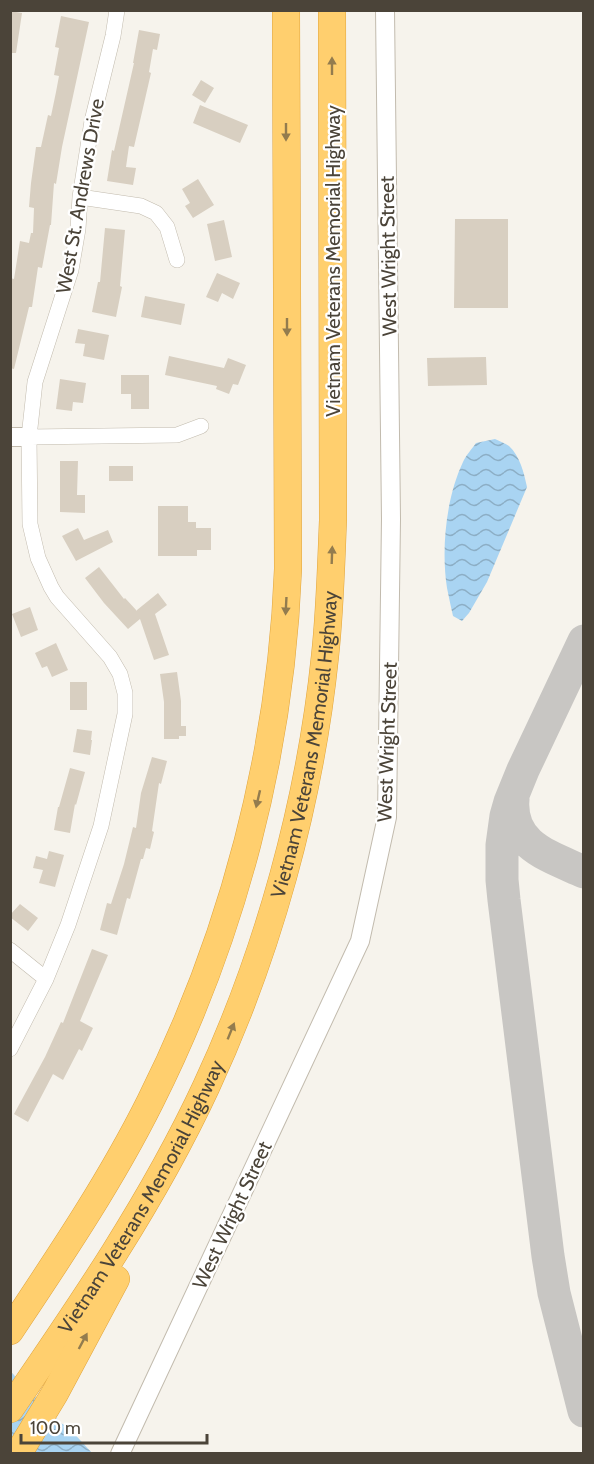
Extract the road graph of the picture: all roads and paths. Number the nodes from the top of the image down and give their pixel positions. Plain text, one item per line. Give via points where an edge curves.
1 (117, 10) edge
2 (286, 10) edge
3 (332, 10) edge
4 (385, 10) edge
5 (80, 197) junction
6 (177, 260) dead end
7 (201, 426) dead end
8 (10, 437) edge
9 (29, 437) junction
10 (10, 950) edge
11 (46, 978) junction
12 (10, 1049) edge
13 (206, 1088) junction
14 (105, 1184) junction
15 (10, 1298) edge
16 (10, 1331) edge
17 (10, 1409) edge
18 (18, 1454) edge
19 (120, 1454) edge

1 - 5 street, West St. Andrews Drive
2 -> 14 highway, Vietnam Veterans Memorial Highway via 288,569 283,647 271,731 250,833 205,976 164,1075
13 -> 3 highway, Vietnam Veterans Memorial Highway via 276,904 309,763 325,656 333,520
4 - 19 street, West Wright Street via 391,519 387,817 360,941
5 - 6 street via 141,206 156,213 167,227
5 - 9 street, West St. Andrews Drive via 71,270 35,382
7 - 9 street via 177,435
8 - 9 street
9 - 11 street, West St. Andrews Drive via 30,524 38,558 57,597 110,657 125,693 125,714 101,826
10 - 11 street
11 - 12 street, West St. Andrews Drive
13 - 17 highway, Vietnam Veterans Memorial Highway via 122,1241
18 -> 13 highway via 136,1240
14 - 15 highway
14 - 16 highway, Vietnam Veterans Memorial Highway

